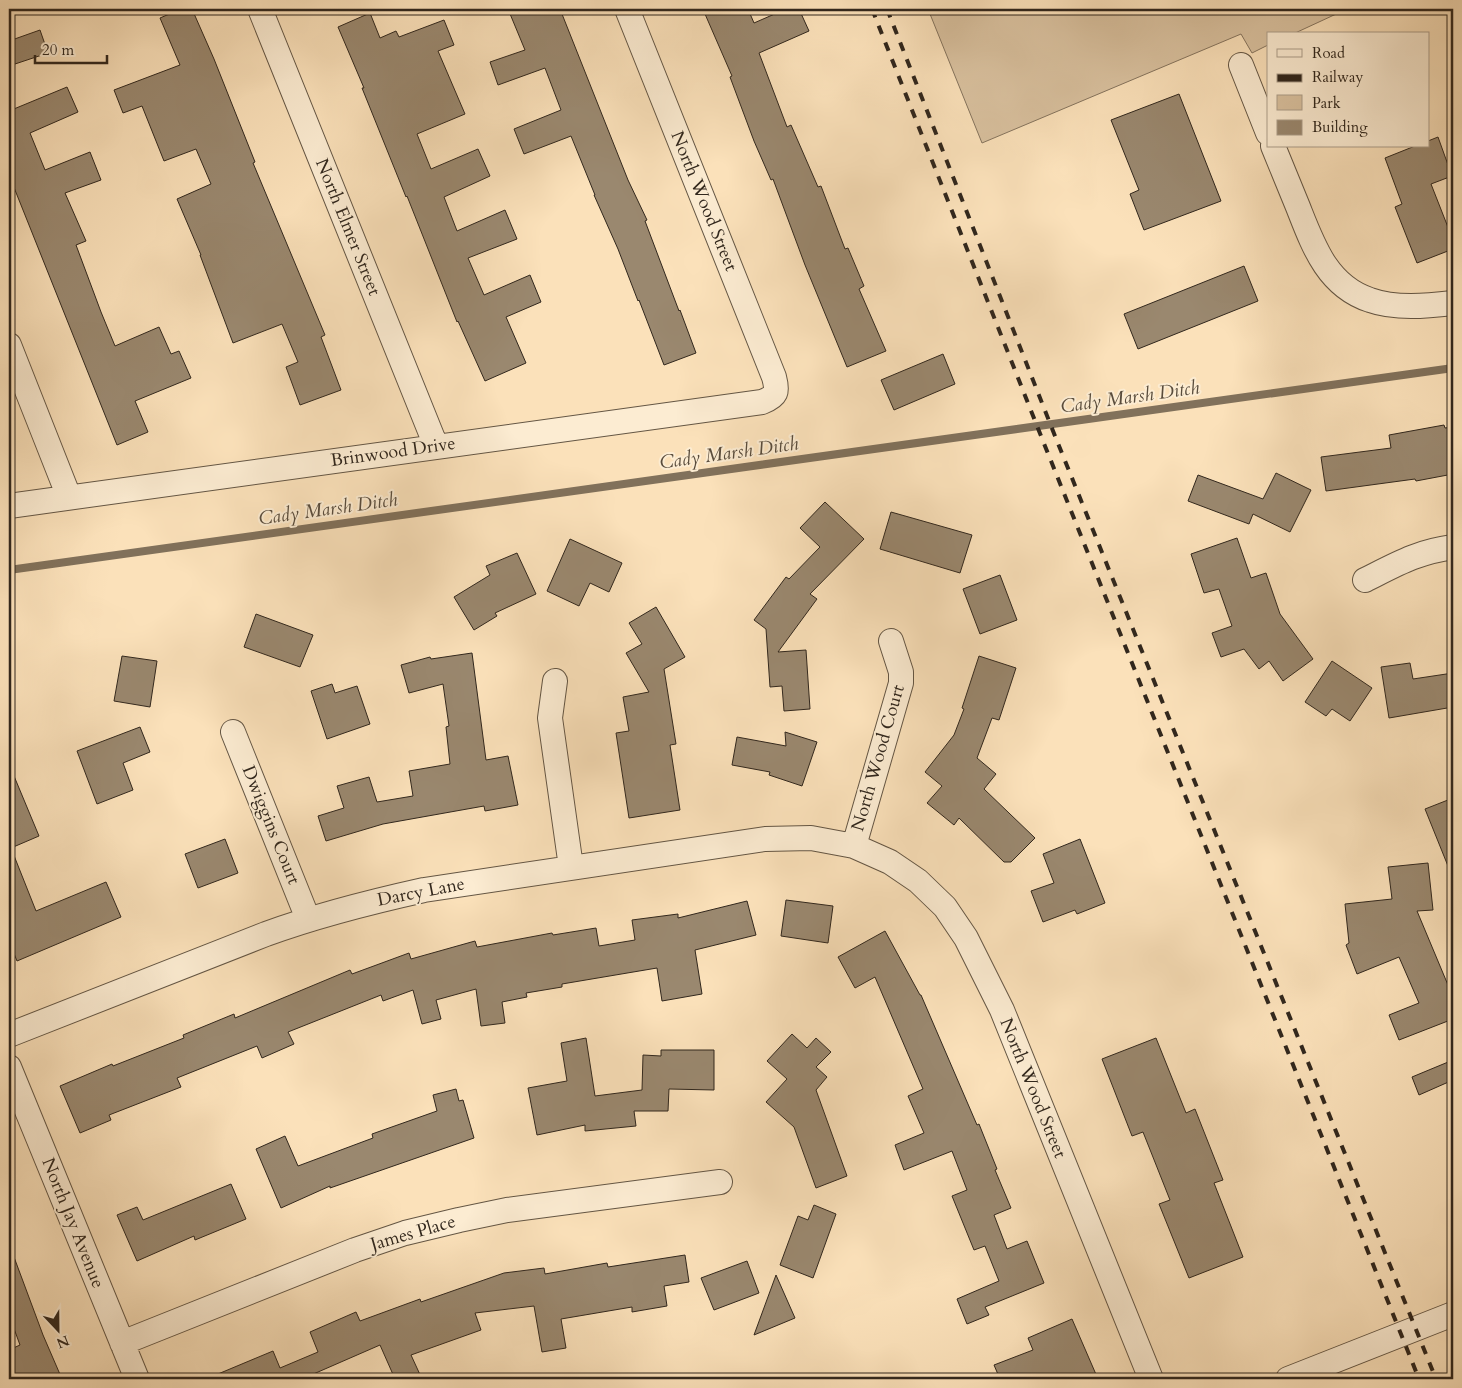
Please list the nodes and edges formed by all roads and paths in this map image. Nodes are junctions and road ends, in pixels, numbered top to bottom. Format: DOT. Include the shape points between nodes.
graph roads {
  1 [pos="260,9"];
  2 [pos="627,9"];
  3 [pos="1241,65"];
  4 [pos="1267,130"];
  5 [pos="1274,148"];
  6 [pos="1453,303"];
  7 [pos="9,345"];
  8 [pos="776,394"];
  9 [pos="436,446"];
  10 [pos="70,497"];
  11 [pos="9,506"];
  12 [pos="1453,547"];
  13 [pos="1365,580"];
  14 [pos="891,641"];
  15 [pos="555,681"];
  16 [pos="233,732"];
  17 [pos="854,846"];
  18 [pos="571,867"];
  19 [pos="308,919"];
  20 [pos="9,1036"];
  21 [pos="9,1067"];
  22 [pos="720,1182"];
  23 [pos="1453,1314"];
  24 [pos="122,1343"];
  25 [pos="137,1379"];
  26 [pos="1151,1379"];
  27 [pos="1288,1379"];
  1 -- 9 [label="street, North Elmer Street"];
  2 -- 8 [label="street, North Wood Street" via="774,376"];
  3 -- 4 [label="street"];
  5 -- 6 [label="street" via="1314,248 1339,282 1370,300 1391,305"];
  7 -- 10 [label="street"];
  8 -- 9 [label="street, Brinwood Drive" via="762,402"];
  9 -- 10 [label="street, Brinwood Drive"];
  10 -- 11 [label="street, Brinwood Drive"];
  12 -- 13 [label="street" via="1412,556"];
  14 -- 17 [label="street, North Wood Court" via="901,672 901,683"];
  15 -- 18 [label="street" via="550,718"];
  16 -- 19 [label="street, Dwiggins Court"];
  17 -- 18 [label="street, Darcy Lane" via="810,838 765,839"];
  17 -- 26 [label="street, North Wood Street" via="890,862 918,881 946,907 966,938 1002,1010"];
  18 -- 19 [label="street, Darcy Lane" via="424,890"];
  19 -- 20 [label="street, Darcy Lane"];
  21 -- 24 [label="street, North Jay Avenue"];
  22 -- 24 [label="street, James Place" via="506,1210 405,1233"];
  23 -- 27 [label="street"];
  24 -- 25 [label="street, North Jay Avenue"];
}
